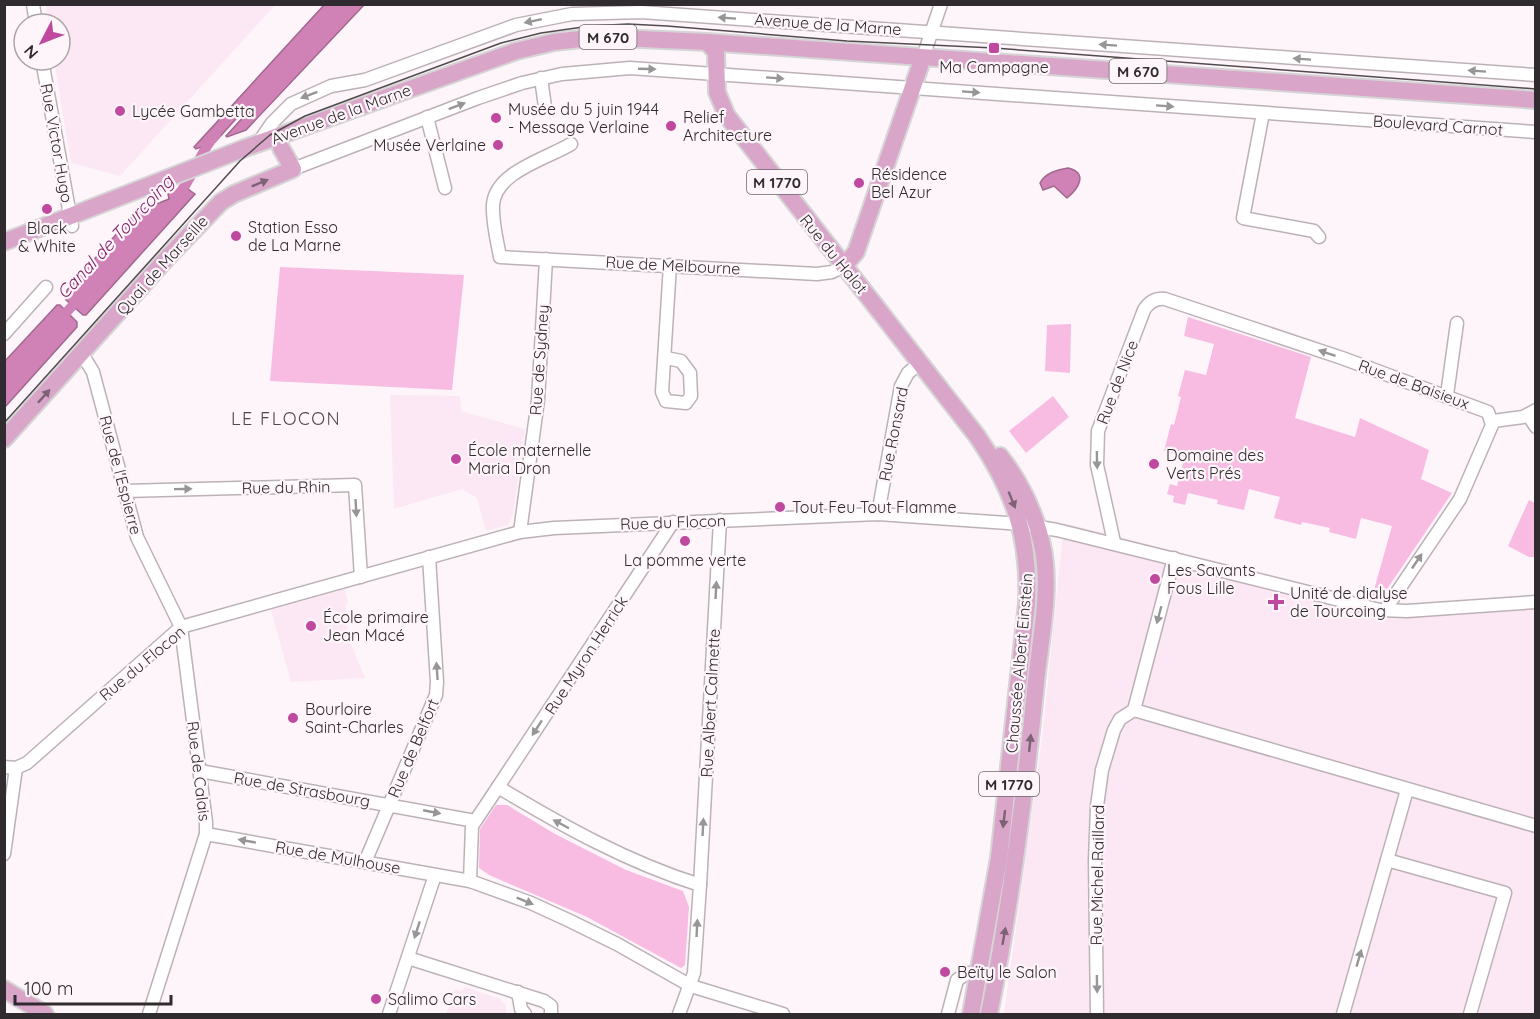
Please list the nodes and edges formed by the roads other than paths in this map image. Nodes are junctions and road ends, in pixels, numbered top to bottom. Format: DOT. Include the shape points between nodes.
graph roads {
  1 [pos="941,4"];
  2 [pos="640,8"];
  3 [pos="932,32"];
  4 [pos="711,47"];
  5 [pos="922,61"];
  6 [pos="44,72"];
  7 [pos="716,74"];
  8 [pos="1536,75"];
  9 [pos="541,78"];
  10 [pos="912,88"];
  11 [pos="1352,92"];
  12 [pos="1536,100"];
  13 [pos="545,107"];
  14 [pos="1536,110"];
  15 [pos="1263,113"];
  16 [pos="426,117"];
  17 [pos="276,118"];
  18 [pos="1341,118"];
  19 [pos="1536,132"];
  20 [pos="279,143"];
  21 [pos="572,144"];
  22 [pos="257,145"];
  23 [pos="293,169"];
  24 [pos="445,188"];
  25 [pos="228,197"];
  26 [pos="71,222"];
  27 [pos="1319,237"];
  28 [pos="4,242"];
  29 [pos="4,252"];
  30 [pos="546,259"];
  31 [pos="670,265"];
  32 [pos="844,266"];
  33 [pos="46,287"];
  34 [pos="1156,299"];
  35 [pos="1457,323"];
  36 [pos="4,334"];
  37 [pos="82,354"];
  38 [pos="666,358"];
  39 [pos="921,362"];
  40 [pos="1446,395"];
  41 [pos="1532,413"];
  42 [pos="1493,421"];
  43 [pos="1536,427"];
  44 [pos="4,439"];
  45 [pos="125,491"];
  46 [pos="878,514"];
  47 [pos="720,520"];
  48 [pos="673,522"];
  49 [pos="1029,525"];
  50 [pos="520,532"];
  51 [pos="1114,542"];
  52 [pos="429,557"];
  53 [pos="1174,558"];
  54 [pos="360,578"];
  55 [pos="1536,602"];
  56 [pos="1385,610"];
  57 [pos="181,627"];
  58 [pos="1134,710"];
  59 [pos="10,768"];
  60 [pos="200,771"];
  61 [pos="498,787"];
  62 [pos="1407,790"];
  63 [pos="390,804"];
  64 [pos="475,821"];
  65 [pos="1536,826"];
  66 [pos="206,834"];
  67 [pos="4,854"];
  68 [pos="1388,860"];
  69 [pos="365,862"];
  70 [pos="435,875"];
  71 [pos="471,881"];
  72 [pos="700,885"];
  73 [pos="408,958"];
  74 [pos="980,975"];
  75 [pos="691,986"];
  76 [pos="4,989"];
  77 [pos="518,992"];
  78 [pos="45,1014"];
  79 [pos="149,1014"];
  80 [pos="389,1014"];
  81 [pos="525,1014"];
  82 [pos="551,1014"];
  83 [pos="679,1014"];
  84 [pos="783,1014"];
  85 [pos="948,1014"];
  86 [pos="971,1014"];
  87 [pos="989,1014"];
  88 [pos="1097,1014"];
  89 [pos="1342,1014"];
  90 [pos="1470,1014"];
  1 -- 3 [label="street"];
  3 -- 2 [label="street, Avenue de la Marne, one-way"];
  2 -- 17 [label="street, Avenue de la Marne, one-way" via="572,14 508,27 365,80 335,85 300,98"];
  3 -- 5 [label="street"];
  8 -- 3 [label="street, Avenue de la Marne, one-way"];
  4 -- 5 [label="main road, Avenue de la Marne / M 670"];
  4 -- 7 [label="main road, Rue du Halot"];
  4 -- 20 [label="main road, Avenue de la Marne / M 670" via="612,46 551,52"];
  5 -- 10 [label="main road"];
  5 -- 11 [label="main road, Avenue de la Marne / M 670"];
  6 -- 26 [label="street, Rue Victor Hugo"];
  9 -- 7 [label="street, Avenue de la Marne, one-way" via="630,68"];
  7 -- 10 [label="street, Avenue de la Marne, one-way"];
  7 -- 32 [label="main road, Rue du Halot / M 1770" via="718,98 726,116"];
  9 -- 13 [label="street"];
  16 -- 9 [label="street, Avenue de la Marne, one-way"];
  10 -- 15 [label="street, Avenue de la Marne, one-way"];
  10 -- 32 [label="main road" via="856,252"];
  11 -- 12 [label="main road, Boulevard Carnot / M 670"];
  11 -- 14 [label="main road, Boulevard Carnot / M 670"];
  15 -- 18 [label="street, Avenue de la Marne"];
  15 -- 27 [label="street" via="1243,218 1314,231"];
  16 -- 23 [label="street, Avenue de la Marne"];
  16 -- 24 [label="street"];
  17 -- 20 [label="street" via="273,129"];
  17 -- 22 [label="street, Avenue de la Marne"];
  18 -- 19 [label="street, Boulevard Carnot"];
  20 -- 22 [label="main road, Avenue de la Marne / M 670"];
  20 -- 23 [label="main road, Avenue de la Marne"];
  20 -- 26 [label="main road, Avenue de la Marne / M 670"];
  21 -- 30 [label="street, Rue de Melbourne" via="515,172 500,185 493,199 500,257"];
  22 -- 26 [label="main road, Avenue de la Marne / M 670" via="185,171"];
  25 -- 23 [label="main road, Avenue de la Marne, one-way"];
  25 -- 37 [label="main road, Quai de Marseille" via="166,259"];
  26 -- 28 [label="main road, M 670"];
  26 -- 29 [label="main road, M 670"];
  30 -- 31 [label="street, Rue de Melbourne"];
  30 -- 50 [label="street, Rue de Sydney" via="538,405"];
  31 -- 32 [label="street, Rue de Melbourne" via="816,274"];
  31 -- 38 [label="street"];
  32 -- 39 [label="main road, Rue du Halot / M 1770"];
  33 -- 36 [label="street"];
  40 -- 34 [label="street, Rue de Baisieux, one-way" via="1332,354"];
  34 -- 51 [label="street, Rue de Nice, one-way" via="1144,310 1098,431 1097,465"];
  35 -- 40 [label="street"];
  44 -- 37 [label="main road, Quai de Marseille, one-way"];
  37 -- 45 [label="street, Rue de l'Espierre" via="93,372"];
  39 -- 46 [label="street, Rue Ronsard" via="900,386"];
  39 -- 49 [label="main road, Rue du Halot / M 1770" via="1014,474 1029,502"];
  40 -- 42 [label="street, Rue de Baisieux" via="1485,410"];
  41 -- 42 [label="street"];
  41 -- 43 [label="street"];
  56 -- 42 [label="street, one-way" via="1460,498"];
  45 -- 54 [label="street, Rue du Rhin, one-way" via="355,485"];
  45 -- 57 [label="street, Rue de l'Espierre" via="140,543"];
  46 -- 47 [label="street, Rue du Flocon"];
  46 -- 49 [label="street, Rue du Flocon"];
  47 -- 48 [label="street, Rue du Flocon"];
  72 -- 47 [label="street, Rue Albert Calmette, one-way"];
  48 -- 50 [label="street, Rue du Flocon"];
  48 -- 61 [label="street, Rue Myron Herrick, one-way"];
  49 -- 51 [label="street, Rue du Flocon"];
  49 -- 74 [label="main road, Chaussée Albert Einstein / M 1770, one-way" via="1027,603 1009,787"];
  87 -- 49 [label="main road, Chaussée Albert Einstein / M 1770, one-way" via="1019,835 1045,577 1044,555"];
  50 -- 52 [label="street, Rue du Flocon"];
  51 -- 53 [label="street, Rue du Flocon"];
  52 -- 54 [label="street, Rue du Flocon"];
  63 -- 52 [label="street, Rue de Belfort, one-way" via="437,688"];
  53 -- 56 [label="street, Rue du Flocon"];
  53 -- 58 [label="street, Rue Michel Raillard, one-way"];
  54 -- 57 [label="street, Rue du Flocon"];
  55 -- 56 [label="street, Rue du Flocon"];
  57 -- 59 [label="street, Rue du Flocon" via="27,763"];
  57 -- 60 [label="street, Rue de Calais"];
  58 -- 62 [label="street"];
  58 -- 88 [label="street, Rue Michel Raillard, one-way" via="1114,730 1097,806"];
  59 -- 67 [label="street"];
  60 -- 63 [label="street, Rue de Strasbourg"];
  60 -- 66 [label="street, Rue de Calais"];
  61 -- 64 [label="street, Rue Myron Herrick"];
  72 -- 61 [label="street, one-way" via="629,859"];
  62 -- 65 [label="street"];
  62 -- 68 [label="street"];
  63 -- 64 [label="street, Rue de Strasbourg, one-way"];
  63 -- 69 [label="street, Rue de Belfort"];
  64 -- 71 [label="street" via="471,830"];
  69 -- 66 [label="street, Rue de Mulhouse, one-way"];
  66 -- 79 [label="street, Rue de Calais"];
  89 -- 68 [label="street, one-way"];
  68 -- 90 [label="street" via="1505,893"];
  69 -- 70 [label="street, Rue de Mulhouse"];
  70 -- 71 [label="street, Rue de Mulhouse"];
  70 -- 73 [label="street, one-way"];
  71 -- 75 [label="street, Rue de Mulhouse, one-way" via="578,925"];
  75 -- 72 [label="street, Rue Albert Calmette, one-way"];
  73 -- 77 [label="street"];
  73 -- 80 [label="street"];
  74 -- 85 [label="street" via="967,973 957,980"];
  74 -- 86 [label="main road, Chaussée Albert Einstein / M 1770"];
  75 -- 83 [label="street, Rue Albert Calmette"];
  75 -- 84 [label="street, Rue de Mulhouse"];
  76 -- 78 [label="main road"];
  77 -- 81 [label="street" via="520,1009"];
  77 -- 82 [label="street" via="548,1003"];
}
